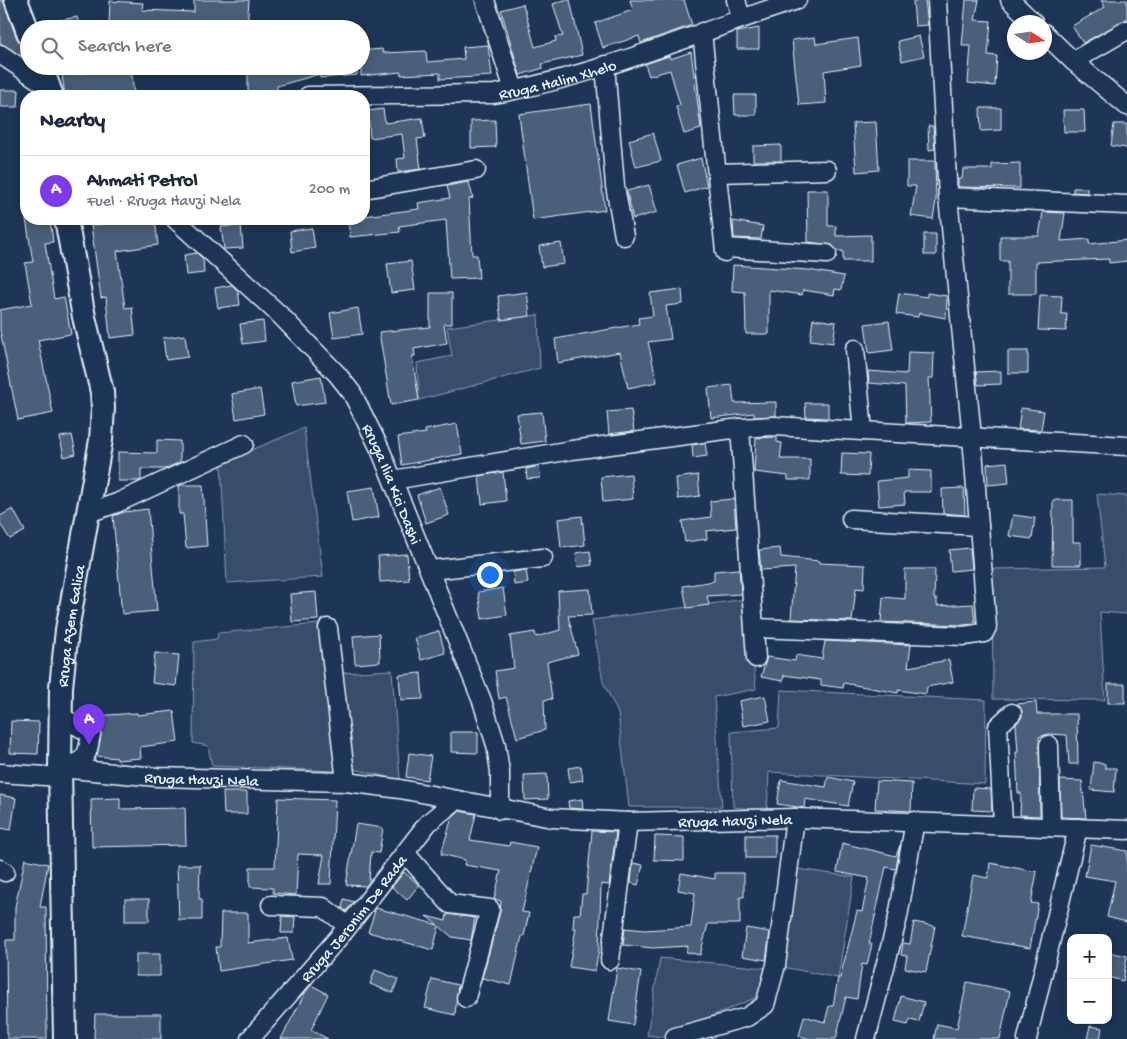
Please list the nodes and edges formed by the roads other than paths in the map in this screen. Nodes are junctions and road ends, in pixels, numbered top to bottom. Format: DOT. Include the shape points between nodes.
graph roads {
  1 [pos="16,0"];
  2 [pos="486,0"];
  3 [pos="736,0"];
  4 [pos="797,0"];
  5 [pos="937,0"];
  6 [pos="1010,0"];
  7 [pos="1026,15"];
  8 [pos="742,18"];
  9 [pos="24,20"];
  10 [pos="1127,30"];
  11 [pos="702,32"];
  12 [pos="1052,41"];
  13 [pos="0,54"];
  14 [pos="1073,61"];
  15 [pos="605,65"];
  16 [pos="20,69"];
  17 [pos="28,75"];
  18 [pos="44,75"];
  19 [pos="47,90"];
  20 [pos="49,90"];
  21 [pos="514,90"];
  22 [pos="370,95"];
  23 [pos="1127,106"];
  24 [pos="476,170"];
  25 [pos="827,170"];
  26 [pos="717,173"];
  27 [pos="370,188"];
  28 [pos="948,198"];
  29 [pos="1127,205"];
  30 [pos="67,225"];
  31 [pos="182,225"];
  32 [pos="624,236"];
  33 [pos="827,254"];
  34 [pos="855,349"];
  35 [pos="740,428"];
  36 [pos="863,431"];
  37 [pos="972,437"];
  38 [pos="244,444"];
  39 [pos="1127,446"];
  40 [pos="392,480"];
  41 [pos="88,513"];
  42 [pos="850,519"];
  43 [pos="979,526"];
  44 [pos="543,558"];
  45 [pos="430,570"];
  46 [pos="328,628"];
  47 [pos="755,628"];
  48 [pos="756,658"];
  49 [pos="1012,712"];
  50 [pos="60,716"];
  51 [pos="1049,745"];
  52 [pos="0,772"];
  53 [pos="60,772"];
  54 [pos="346,782"];
  55 [pos="456,800"];
  56 [pos="500,810"];
  57 [pos="795,818"];
  58 [pos="628,822"];
  59 [pos="915,822"];
  60 [pos="1003,825"];
  61 [pos="1051,827"];
  62 [pos="1078,828"];
  63 [pos="1127,830"];
  64 [pos="406,854"];
  65 [pos="271,905"];
  66 [pos="348,926"];
  67 [pos="610,960"];
  68 [pos="466,998"];
  69 [pos="675,1037"];
  70 [pos="65,1039"];
  71 [pos="250,1039"];
  72 [pos="866,1039"];
  73 [pos="1027,1039"];
  1 -- 9 [label="main road"];
  2 -- 21 [label="street"];
  3 -- 8 [label="street"];
  4 -- 8 [label="street, Rruga Halim Xhelo"];
  5 -- 28 [label="street"];
  6 -- 7 [label="street"];
  8 -- 11 [label="street, Rruga Halim Xhelo"];
  10 -- 14 [label="street"];
  11 -- 15 [label="street, Rruga Halim Xhelo"];
  11 -- 26 [label="street"];
  12 -- 14 [label="street"];
  13 -- 16 [label="street"];
  14 -- 23 [label="street"];
  15 -- 21 [label="street, Rruga Halim Xhelo"];
  15 -- 32 [label="street" via="615,186"];
  17 -- 19 [label="street"];
  18 -- 20 [label="main road"];
  21 -- 22 [label="street, Rruga Halim Xhelo" via="494,94"];
  24 -- 27 [label="street"];
  25 -- 26 [label="street"];
  26 -- 33 [label="street" via="725,250"];
  28 -- 29 [label="street"];
  28 -- 37 [label="street"];
  30 -- 41 [label="main road, Rruga Azem Galica" via="102,392 101,440"];
  31 -- 40 [label="street, Rruga Ilia Kici Dashi" via="281,316 337,374 352,393"];
  34 -- 36 [label="street"];
  35 -- 36 [label="street" via="774,426"];
  35 -- 40 [label="street" via="572,450"];
  35 -- 47 [label="street"];
  36 -- 37 [label="street"];
  37 -- 39 [label="street"];
  37 -- 43 [label="street"];
  38 -- 41 [label="street" via="117,503"];
  40 -- 45 [label="street, Rruga Ilia Kici Dashi"];
  41 -- 50 [label="main road, Rruga Azem Galica" via="67,630"];
  42 -- 43 [label="street"];
  43 -- 47 [label="street" via="987,627 984,633"];
  44 -- 45 [label="street"];
  45 -- 56 [label="street, Rruga Ilia Kici Dashi" via="496,745"];
  46 -- 54 [label="street"];
  47 -- 48 [label="street"];
  49 -- 60 [label="street" via="998,726"];
  50 -- 53 [label="main road, Rruga Azem Galica"];
  50 -- 53 [label="street" via="90,734 87,755 80,763"];
  51 -- 61 [label="street"];
  52 -- 53 [label="street, Rruga Havzi Nela"];
  53 -- 54 [label="street, Rruga Havzi Nela"];
  53 -- 70 [label="main road, Rruga Azem Galica"];
  54 -- 55 [label="street, Rruga Havzi Nela"];
  55 -- 56 [label="street, Rruga Havzi Nela"];
  55 -- 64 [label="street, Rruga Jeronim De Rada" via="428,823"];
  56 -- 58 [label="street, Rruga Havzi Nela" via="552,818"];
  57 -- 58 [label="street, Rruga Havzi Nela"];
  57 -- 59 [label="street, Rruga Havzi Nela"];
  57 -- 69 [label="street" via="776,965 765,1005 748,1017"];
  58 -- 67 [label="street"];
  59 -- 60 [label="street, Rruga Havzi Nela"];
  59 -- 72 [label="street" via="898,917"];
  60 -- 61 [label="street, Rruga Havzi Nela"];
  61 -- 62 [label="street, Rruga Havzi Nela"];
  62 -- 63 [label="street, Rruga Havzi Nela"];
  62 -- 73 [label="street"];
  64 -- 66 [label="street, Rruga Jeronim De Rada"];
  64 -- 68 [label="street" via="450,904 490,910"];
  65 -- 66 [label="street" via="323,907"];
  66 -- 71 [label="street, Rruga Jeronim De Rada"];
}
